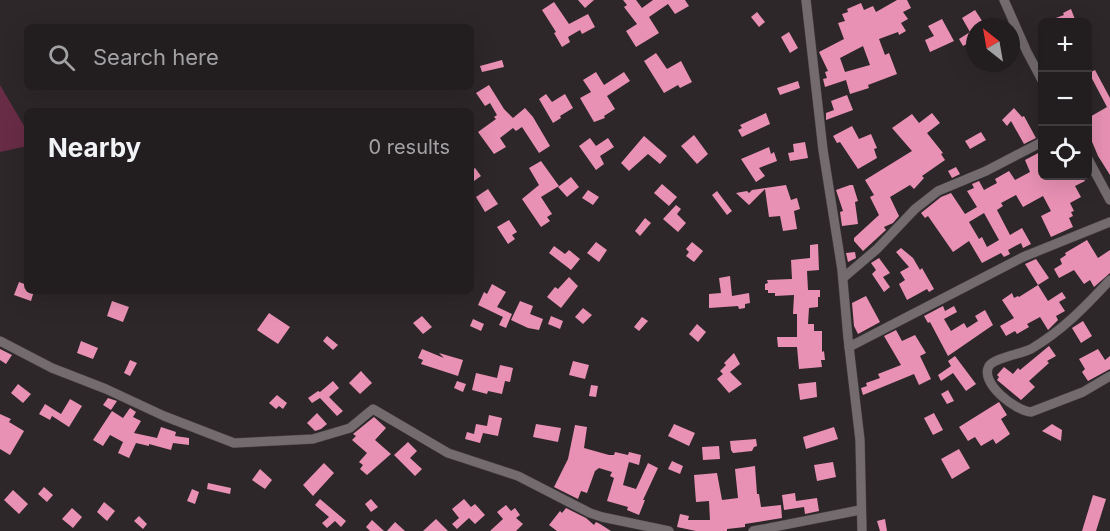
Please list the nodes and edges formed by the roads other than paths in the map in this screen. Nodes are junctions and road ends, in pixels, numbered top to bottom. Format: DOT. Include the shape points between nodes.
graph roads {
  1 [pos="806,0"];
  2 [pos="1004,0"];
  3 [pos="1038,73"];
  4 [pos="1038,144"];
  5 [pos="1092,166"];
  6 [pos="1110,200"];
  7 [pos="1110,222"];
  8 [pos="843,278"];
  9 [pos="1110,280"];
  10 [pos="0,340"];
  11 [pos="849,347"];
  12 [pos="1110,376"];
  13 [pos="860,510"];
  14 [pos="669,531"];
  15 [pos="753,531"];
  16 [pos="862,531"];
  1 -- 8 [label="street"];
  2 -- 3 [label="street"];
  4 -- 8 [label="street" via="938,191"];
  5 -- 6 [label="street"];
  7 -- 11 [label="street" via="1023,257"];
  8 -- 11 [label="street"];
  9 -- 12 [label="street" via="1058,332 1024,352 989,365 987,372 991,384 1023,412 1083,392"];
  10 -- 14 [label="street" via="52,368 234,443 313,439 350,428 373,409 448,453 518,476 590,513"];
  11 -- 13 [label="street" via="860,440"];
  13 -- 15 [label="street"];
  13 -- 16 [label="street"];
}
